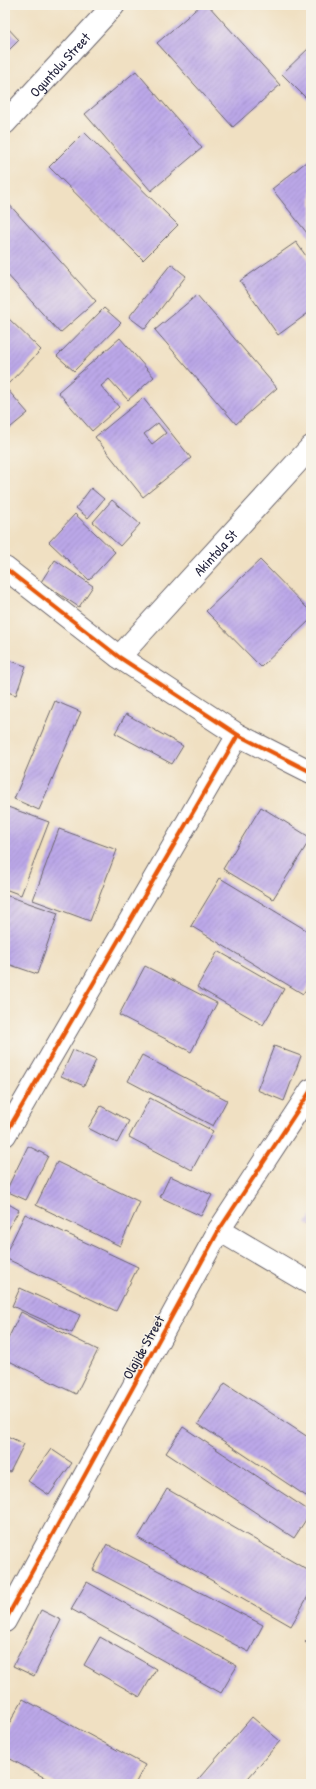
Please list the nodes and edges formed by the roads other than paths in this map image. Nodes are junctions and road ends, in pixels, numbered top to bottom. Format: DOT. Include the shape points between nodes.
graph roads {
  1 [pos="114,5"];
  2 [pos="5,123"];
  3 [pos="311,446"];
  4 [pos="5,568"];
  5 [pos="119,657"];
  6 [pos="238,734"];
  7 [pos="311,772"];
  8 [pos="311,1090"];
  9 [pos="5,1135"];
  10 [pos="219,1230"];
  11 [pos="311,1284"];
  12 [pos="5,1621"];
  1 -- 2 [label="street, Oguntolu Street"];
  3 -- 5 [label="street, Akintola St"];
  4 -- 5 [label="street"];
  5 -- 6 [label="street"];
  6 -- 7 [label="street"];
  6 -- 9 [label="street"];
  8 -- 10 [label="street, Olajide Street"];
  10 -- 11 [label="street"];
  10 -- 12 [label="street, Olajide Street"];
}
